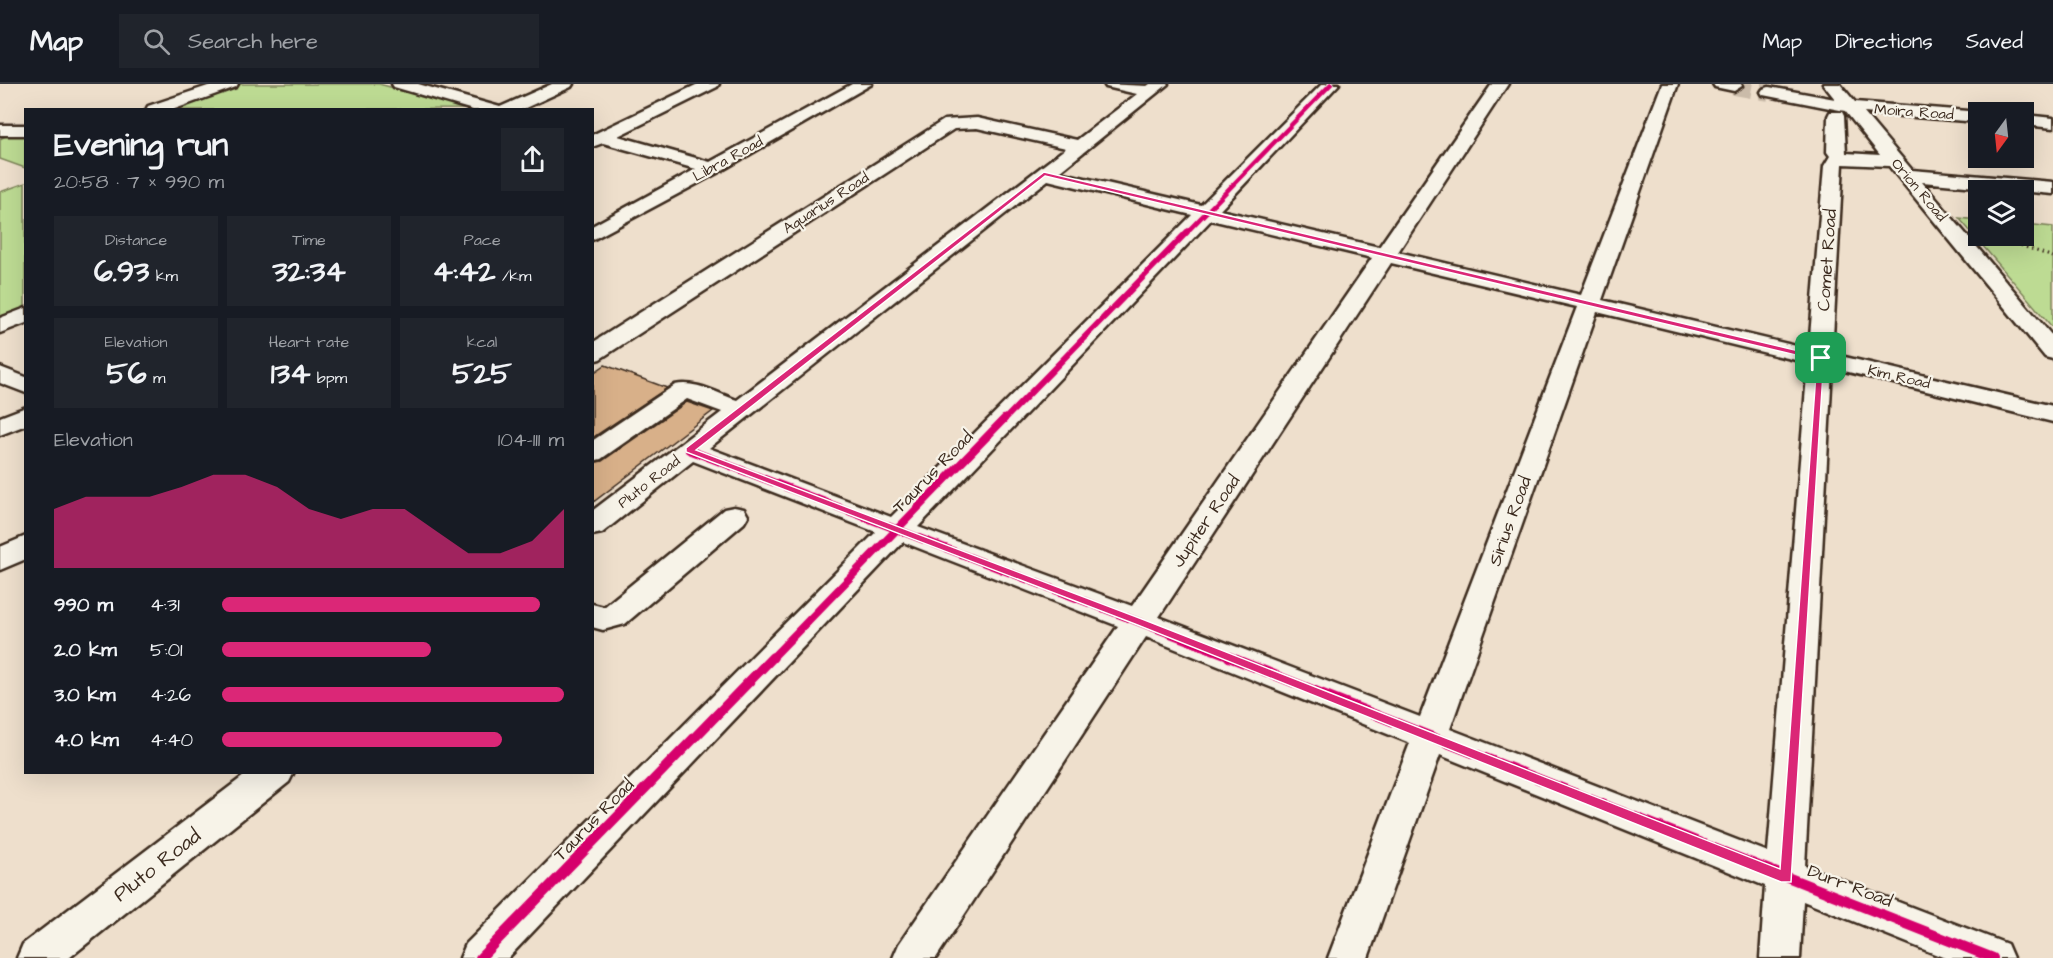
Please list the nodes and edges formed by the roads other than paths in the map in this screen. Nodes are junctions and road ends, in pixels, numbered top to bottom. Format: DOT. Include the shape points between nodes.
graph roads {
  1 [pos="230,84"];
  2 [pos="400,84"];
  3 [pos="565,84"];
  4 [pos="678,84"];
  5 [pos="864,84"];
  6 [pos="1112,84"];
  7 [pos="1331,84"];
  8 [pos="1500,84"];
  9 [pos="1670,84"];
  10 [pos="1807,84"];
  11 [pos="1832,86"];
  12 [pos="706,87"];
  13 [pos="1155,88"];
  14 [pos="1787,90"];
  15 [pos="1768,92"];
  16 [pos="160,108"];
  17 [pos="486,108"];
  18 [pos="511,108"];
  19 [pos="1843,111"];
  20 [pos="1968,117"];
  21 [pos="2034,121"];
  22 [pos="2053,123"];
  23 [pos="0,130"];
  24 [pos="24,130"];
  25 [pos="597,140"];
  26 [pos="1079,146"];
  27 [pos="1841,158"];
  28 [pos="712,168"];
  29 [pos="1901,168"];
  30 [pos="1044,174"];
  31 [pos="2053,188"];
  32 [pos="1206,212"];
  33 [pos="594,233"];
  34 [pos="1386,255"];
  35 [pos="1590,303"];
  36 [pos="24,316"];
  37 [pos="0,326"];
  38 [pos="2053,352"];
  39 [pos="594,353"];
  40 [pos="1821,358"];
  41 [pos="0,374"];
  42 [pos="24,385"];
  43 [pos="741,410"];
  44 [pos="2053,414"];
  45 [pos="24,416"];
  46 [pos="0,427"];
  47 [pos="689,450"];
  48 [pos="594,452"];
  49 [pos="734,516"];
  50 [pos="594,524"];
  51 [pos="897,531"];
  52 [pos="24,547"];
  53 [pos="0,560"];
  54 [pos="594,616"];
  55 [pos="1138,621"];
  56 [pos="1429,737"];
  57 [pos="273,774"];
  58 [pos="1786,878"];
  59 [pos="37,958"];
  60 [pos="480,958"];
  61 [pos="913,958"];
  62 [pos="1348,958"];
  63 [pos="1780,958"];
  64 [pos="1993,958"];
  1 -- 16 [label="street"];
  2 -- 17 [label="street"];
  3 -- 18 [label="street"];
  4 -- 12 [label="street"];
  5 -- 28 [label="street, Libra Road"];
  6 -- 13 [label="street"];
  7 -- 32 [label="street, Taurus Road"];
  8 -- 34 [label="street, Jupiter Road"];
  9 -- 35 [label="street, Sirius Road"];
  10 -- 11 [label="street"];
  11 -- 19 [label="street, Orion Road"];
  12 -- 25 [label="street"];
  13 -- 26 [label="street, Pluto Road"];
  14 -- 15 [label="street, Moira Road"];
  14 -- 19 [label="street, Moira Road"];
  19 -- 20 [label="street, Moira Road"];
  19 -- 27 [label="street" via="1836,152"];
  19 -- 29 [label="street, Orion Road"];
  21 -- 22 [label="street"];
  23 -- 24 [label="street"];
  25 -- 28 [label="street"];
  26 -- 30 [label="street, Pluto Road"];
  26 -- 39 [label="street, Aquarius Road" via="977,123 950,124"];
  27 -- 29 [label="street"];
  27 -- 40 [label="street, Comet Road" via="1833,166"];
  28 -- 33 [label="street, Libra Road"];
  29 -- 31 [label="street"];
  29 -- 38 [label="street, Orion Road"];
  30 -- 32 [label="street, Kim Road"];
  30 -- 43 [label="street, Pluto Road"];
  32 -- 34 [label="street, Kim Road"];
  32 -- 51 [label="street, Taurus Road"];
  34 -- 35 [label="street, Kim Road"];
  34 -- 55 [label="street, Jupiter Road"];
  35 -- 40 [label="street, Kim Road"];
  35 -- 56 [label="street, Sirius Road"];
  36 -- 37 [label="street"];
  40 -- 44 [label="street, Kim Road"];
  40 -- 58 [label="street, Comet Road"];
  41 -- 42 [label="street"];
  43 -- 47 [label="street, Pluto Road"];
  43 -- 48 [label="street" via="684,390"];
  45 -- 46 [label="street"];
  47 -- 50 [label="street, Pluto Road"];
  47 -- 51 [label="street, Durr Road"];
  49 -- 54 [label="street" via="614,616 603,619"];
  51 -- 55 [label="street, Durr Road"];
  51 -- 60 [label="street, Taurus Road"];
  52 -- 53 [label="street"];
  55 -- 56 [label="street, Durr Road"];
  55 -- 61 [label="street, Jupiter Road"];
  56 -- 58 [label="street, Durr Road"];
  56 -- 62 [label="street, Sirius Road"];
  57 -- 59 [label="street, Pluto Road"];
  58 -- 63 [label="street, Comet Road"];
  58 -- 64 [label="street, Durr Road"];
}
